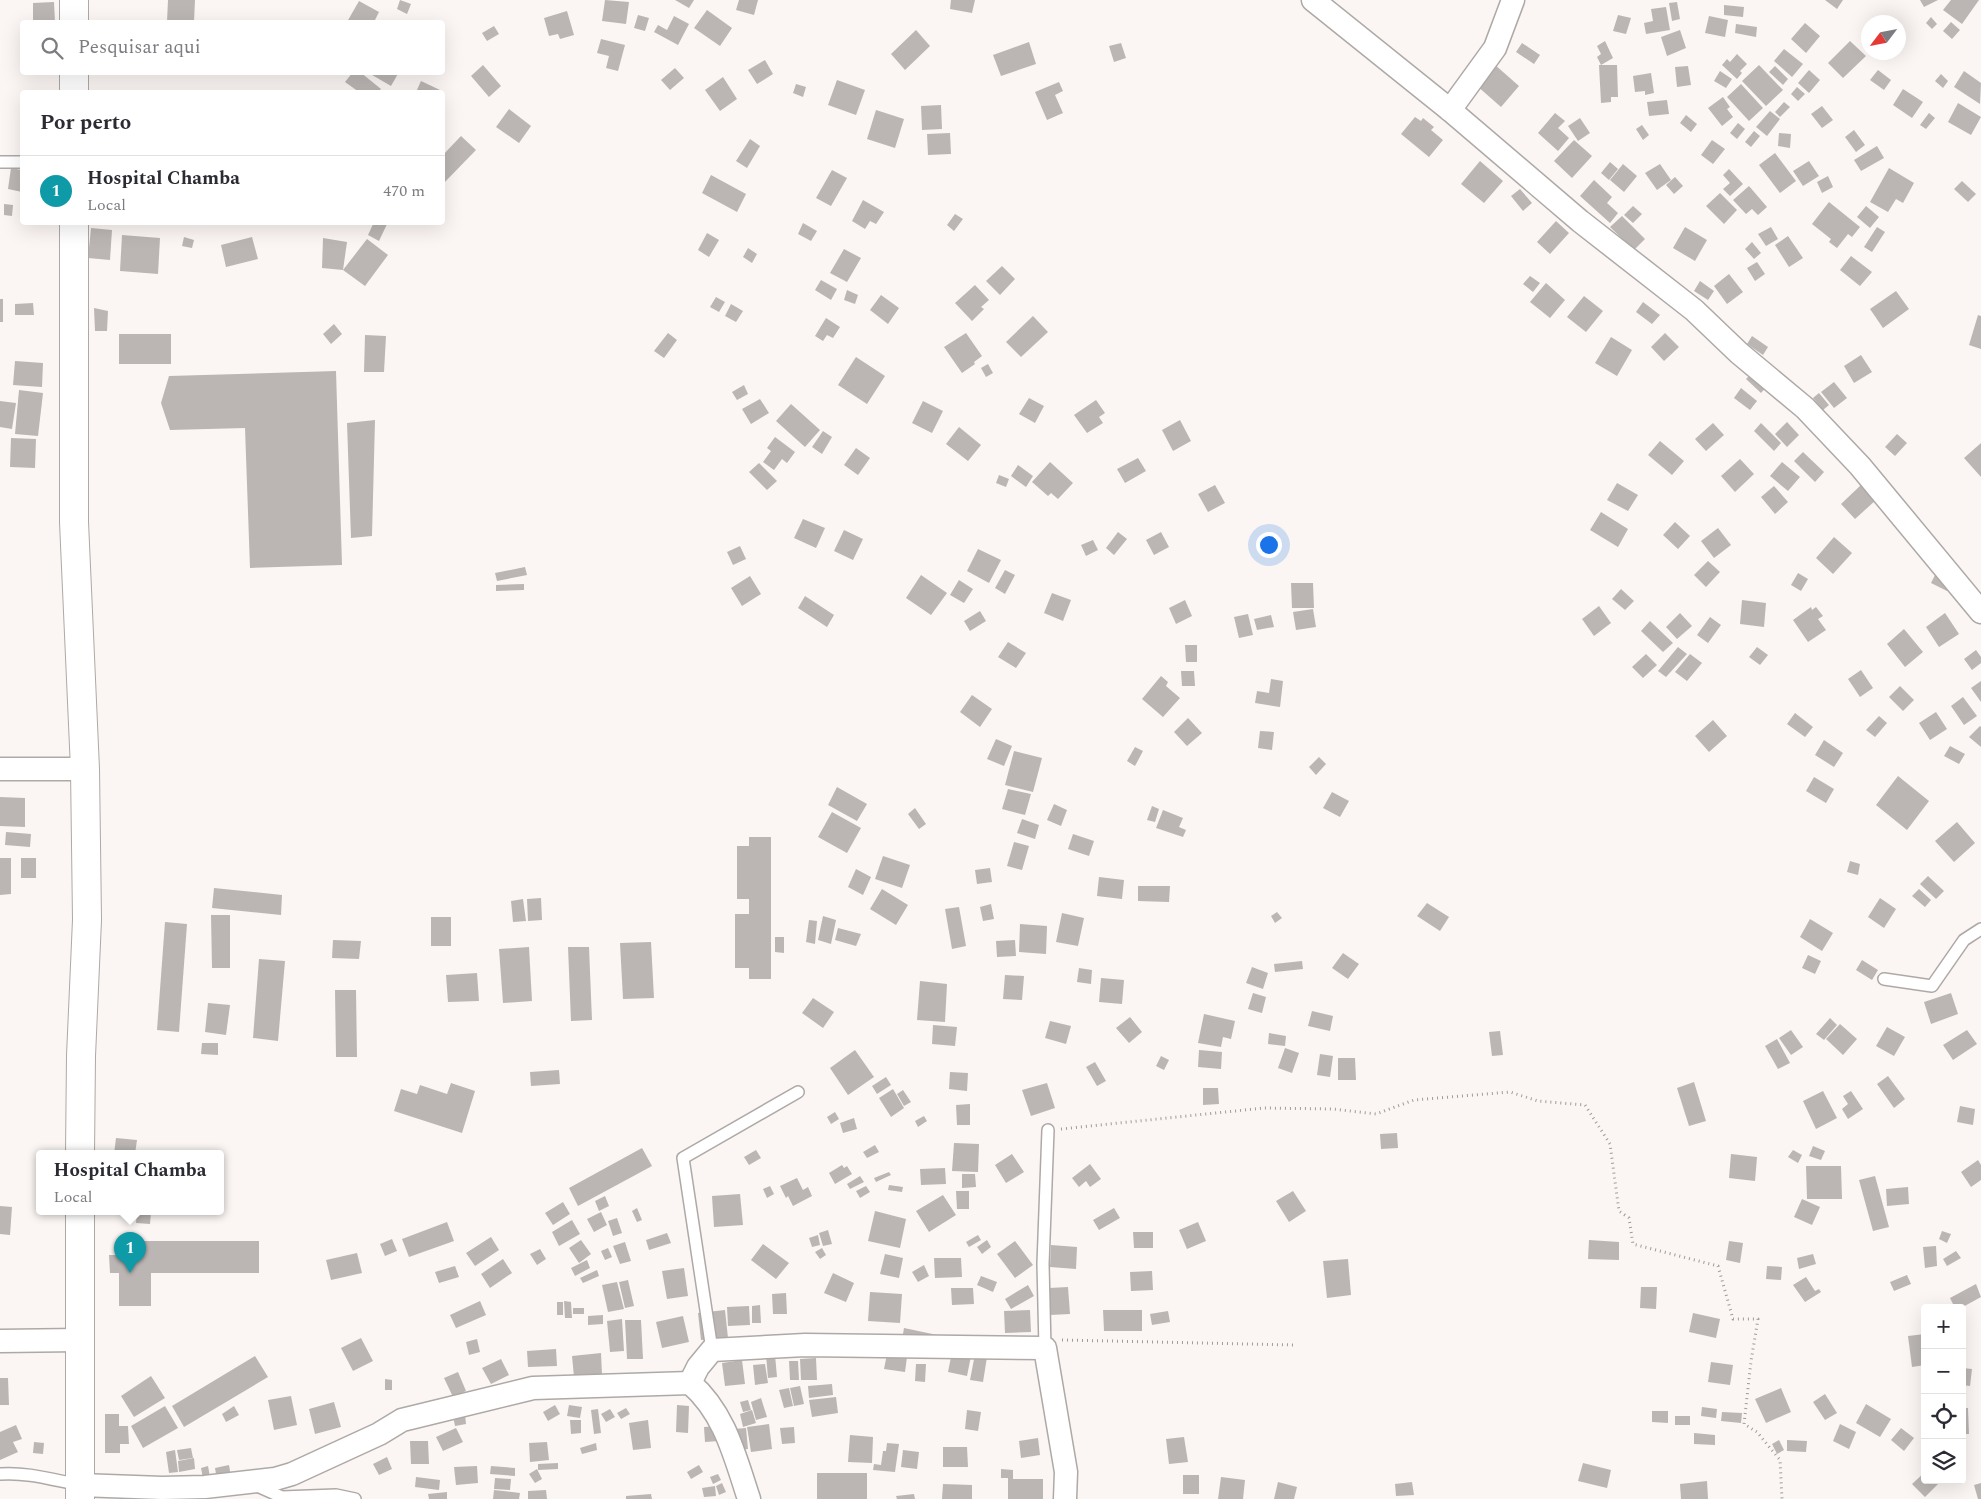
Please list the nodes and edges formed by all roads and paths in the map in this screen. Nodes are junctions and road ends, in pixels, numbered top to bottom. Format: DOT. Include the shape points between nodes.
graph roads {
  1 [pos="74,0"];
  2 [pos="1313,0"];
  3 [pos="1512,0"];
  4 [pos="74,20"];
  5 [pos="74,75"];
  6 [pos="74,90"];
  7 [pos="1450,110"];
  8 [pos="0,162"];
  9 [pos="20,162"];
  10 [pos="74,225"];
  11 [pos="1981,612"];
  12 [pos="0,769"];
  13 [pos="85,769"];
  14 [pos="1981,928"];
  15 [pos="1884,980"];
  16 [pos="798,1092"];
  17 [pos="1048,1130"];
  18 [pos="80,1150"];
  19 [pos="80,1215"];
  20 [pos="79,1340"];
  21 [pos="0,1341"];
  22 [pos="1294,1345"];
  23 [pos="1045,1348"];
  24 [pos="712,1350"];
  25 [pos="690,1383"];
  26 [pos="0,1474"];
  27 [pos="248,1482"];
  28 [pos="80,1492"];
  29 [pos="354,1499"];
  30 [pos="749,1499"];
  31 [pos="1065,1499"];
  32 [pos="1782,1499"];
  1 -- 4 [label="main road"];
  2 -- 7 [label="street"];
  3 -- 7 [label="street" via="1495,48"];
  5 -- 6 [label="main road"];
  7 -- 11 [label="street" via="1580,221 1694,310 1805,408 1860,466"];
  8 -- 9 [label="lane"];
  10 -- 13 [label="main road" via="74,522"];
  12 -- 13 [label="street"];
  13 -- 18 [label="main road" via="87,920"];
  14 -- 15 [label="lane" via="1964,940 1932,986"];
  16 -- 24 [label="lane" via="684,1158"];
  17 -- 23 [label="lane" via="1042,1264"];
  17 -- 32 [label="path" via="1264,1108 1333,1109 1376,1114 1414,1100 1510,1092 1538,1100 1585,1105 1610,1144 1619,1211 1629,1218 1633,1244 1718,1266 1733,1319 1758,1319 1744,1424 1757,1432 1780,1460"];
  19 -- 20 [label="main road"];
  20 -- 21 [label="street"];
  20 -- 28 [label="main road"];
  22 -- 23 [label="path" via="1065,1339"];
  23 -- 24 [label="street" via="804,1345"];
  23 -- 31 [label="street" via="1066,1472"];
  24 -- 25 [label="street"];
  25 -- 27 [label="street" via="533,1388 402,1420 292,1474"];
  25 -- 30 [label="street" via="707,1400 725,1428"];
  26 -- 28 [label="lane" via="31,1474"];
  27 -- 28 [label="street"];
  27 -- 29 [label="lane" via="282,1497 336,1495"];
}
